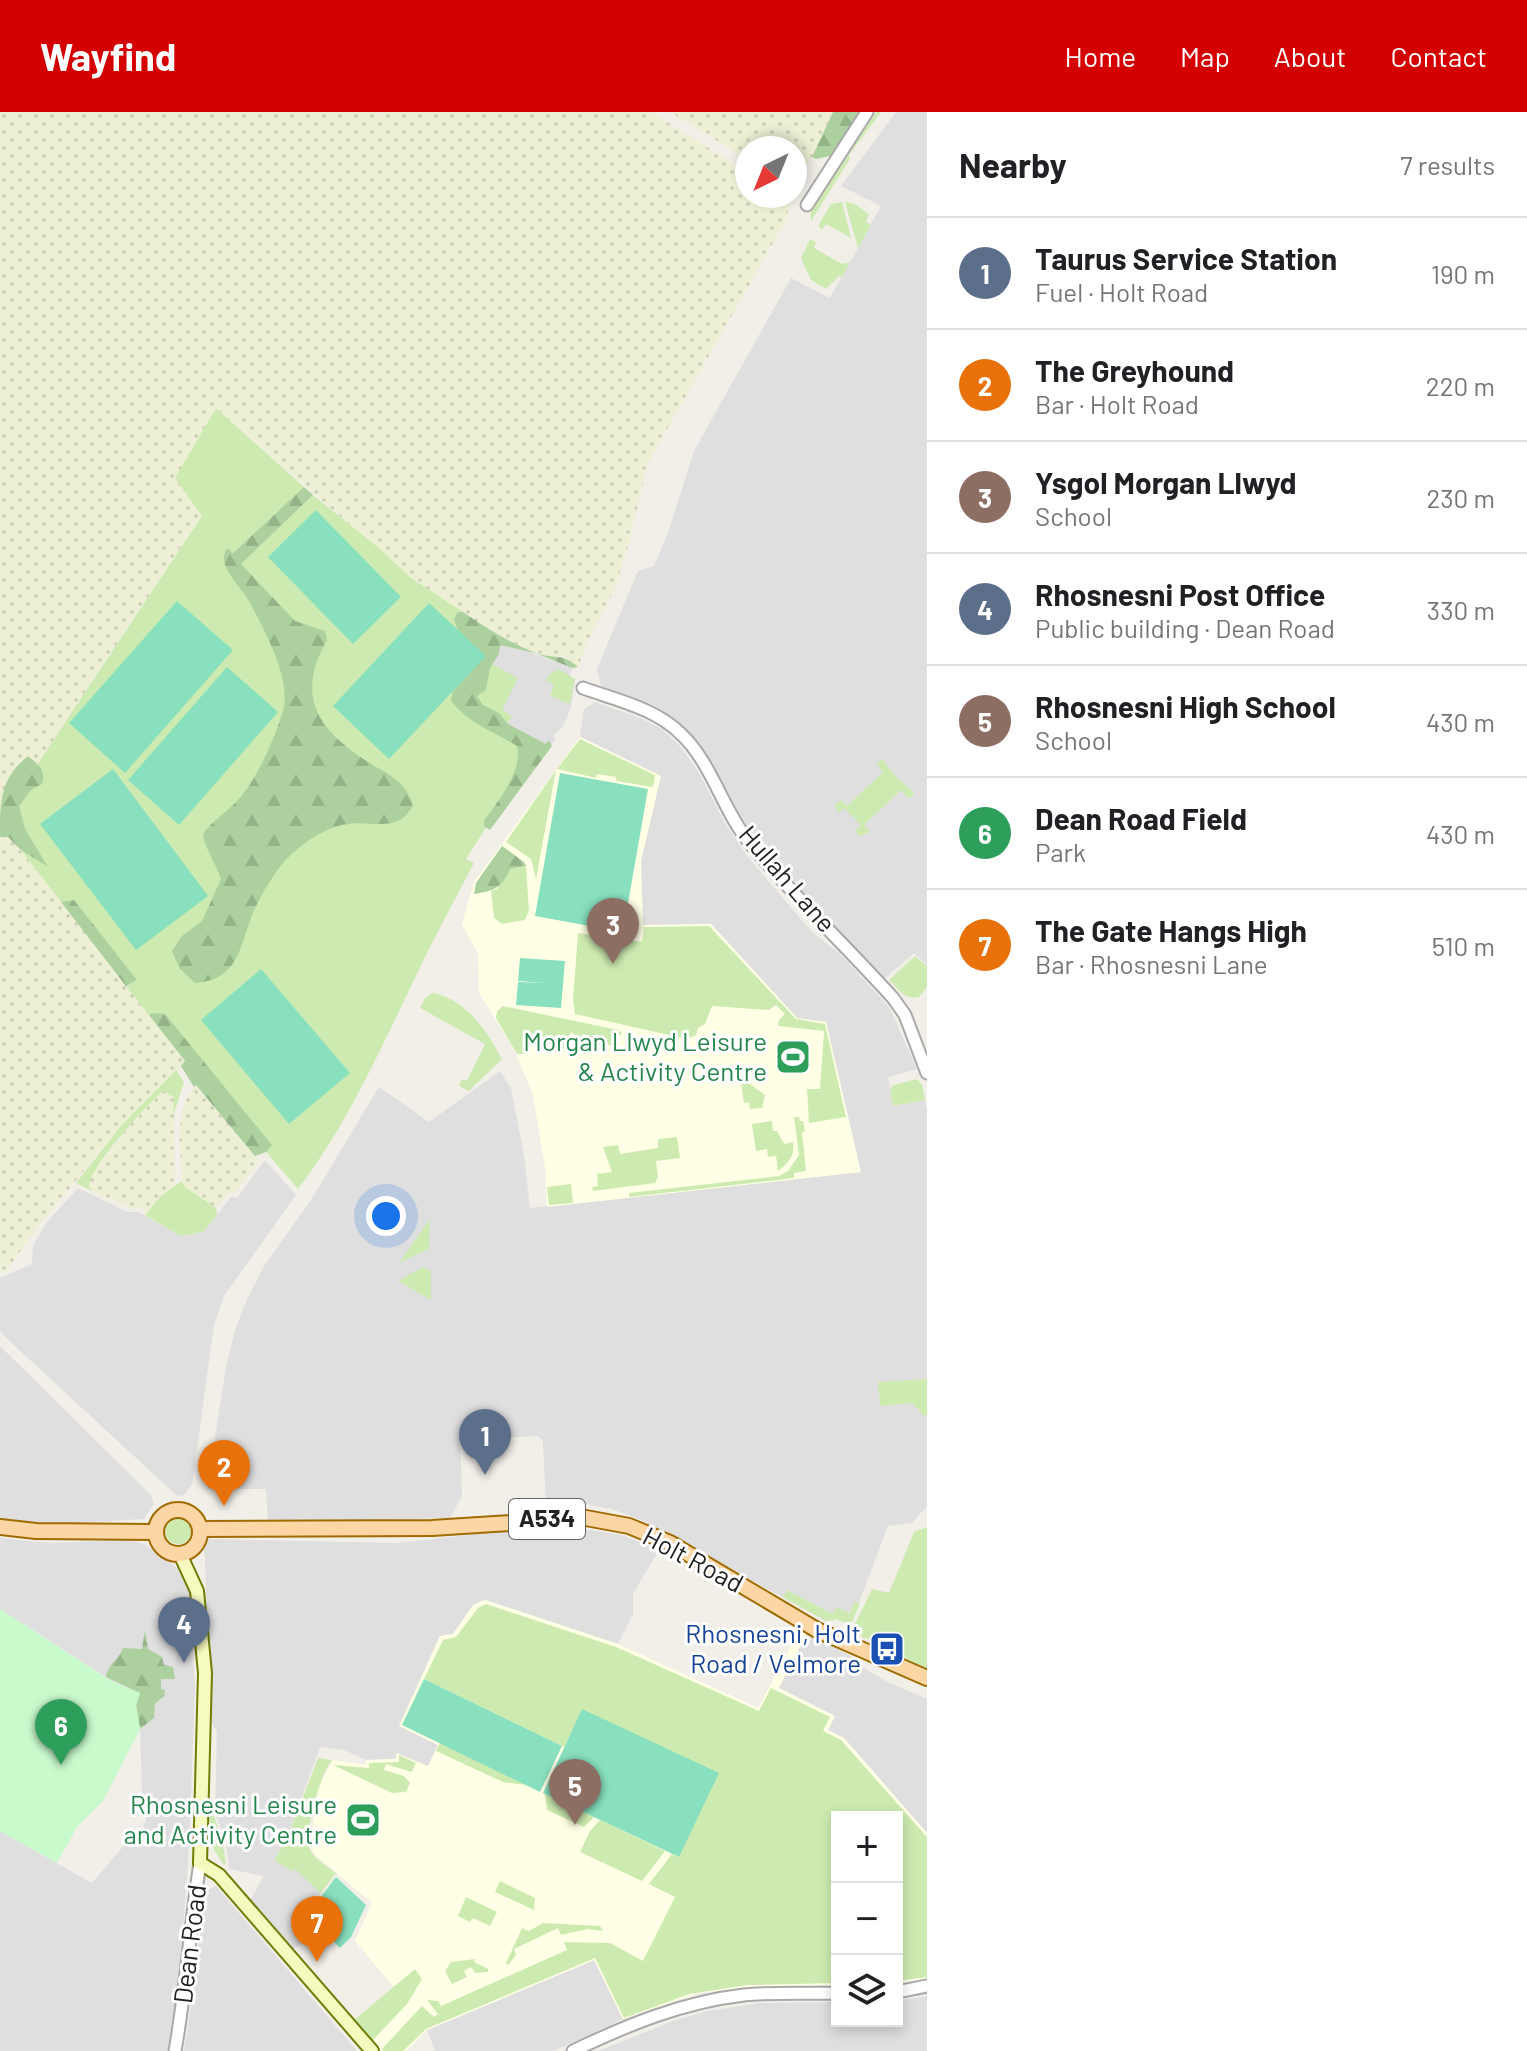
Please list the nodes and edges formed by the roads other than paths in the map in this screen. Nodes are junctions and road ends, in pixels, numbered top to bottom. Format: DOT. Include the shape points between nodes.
graph roads {
  1 [pos="867,112"];
  2 [pos="807,205"];
  3 [pos="583,688"];
  4 [pos="927,1073"];
  5 [pos="0,1527"];
  6 [pos="200,1529"];
  7 [pos="156,1532"];
  8 [pos="180,1554"];
  9 [pos="927,1678"];
  10 [pos="200,1863"];
  11 [pos="927,1986"];
  12 [pos="903,1991"];
  13 [pos="831,1993"];
  14 [pos="175,2051"];
  15 [pos="372,2051"];
  16 [pos="573,2051"];
  1 -- 2 [label="street"];
  3 -- 4 [label="street, Hullah Lane" via="636,706 681,733 747,839 893,998"];
  5 -- 7 [label="main road"];
  6 -- 7 [label="main road" via="192,1515 179,1510 166,1513"];
  6 -- 8 [label="main road" via="193,1548"];
  6 -- 9 [label="main road, Holt Road / A534" via="432,1528 586,1518 629,1526 670,1543 817,1630"];
  7 -- 8 [label="main road" via="166,1550"];
  8 -- 10 [label="main road, Dean Road" via="197,1591 203,1642"];
  10 -- 14 [label="street, Dean Road"];
  10 -- 15 [label="main road" via="219,1875"];
  11 -- 12 [label="street"];
  13 -- 16 [label="street" via="745,1995 692,2004"];
}
